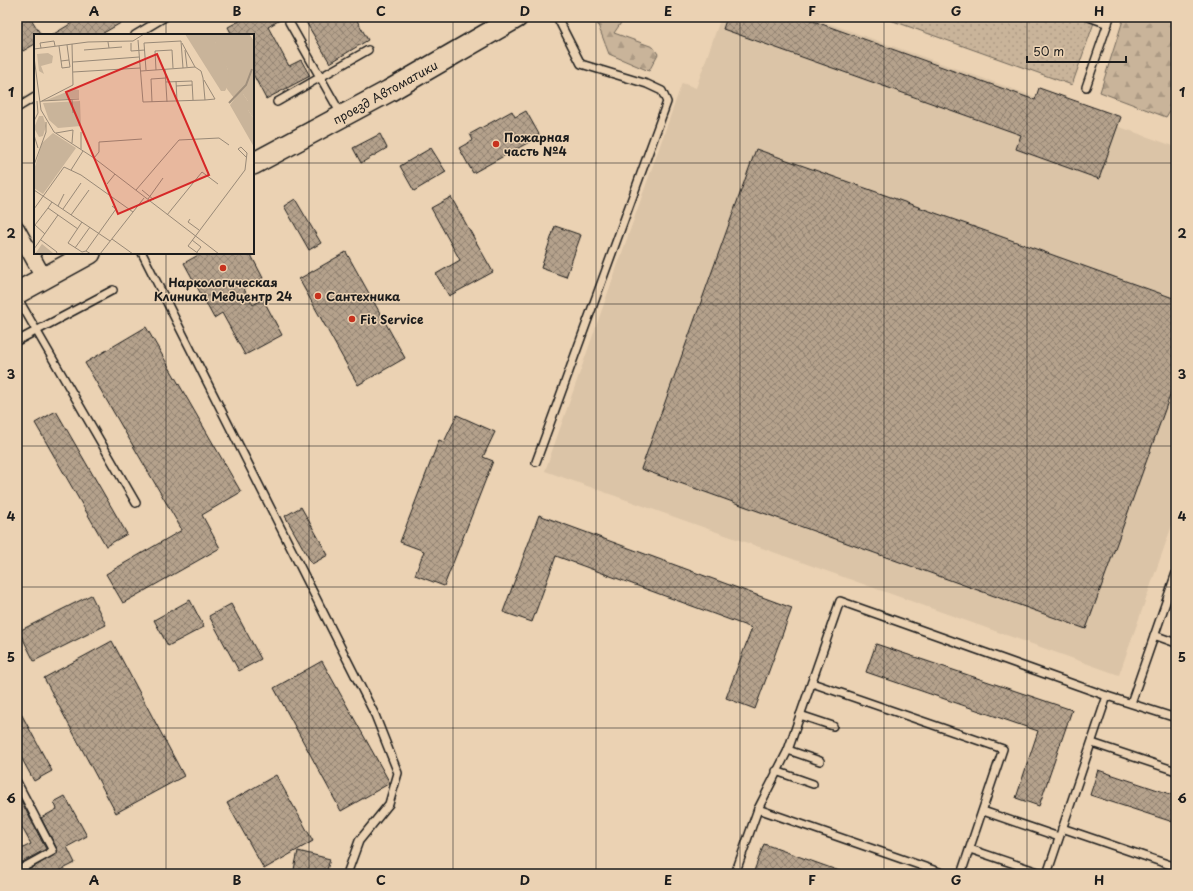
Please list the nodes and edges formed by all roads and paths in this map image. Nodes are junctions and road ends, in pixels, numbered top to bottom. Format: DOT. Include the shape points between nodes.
graph roads {
  1 [pos="165,17"];
  2 [pos="517,17"];
  3 [pos="557,17"];
  4 [pos="1089,17"];
  5 [pos="1109,20"];
  6 [pos="289,22"];
  7 [pos="137,34"];
  8 [pos="368,50"];
  9 [pos="321,78"];
  10 [pos="1086,87"];
  11 [pos="34,98"];
  12 [pos="277,102"];
  13 [pos="17,108"];
  14 [pos="342,116"];
  15 [pos="254,163"];
  16 [pos="17,229"];
  17 [pos="88,254"];
  18 [pos="143,254"];
  19 [pos="44,278"];
  20 [pos="113,290"];
  21 [pos="17,293"];
  22 [pos="17,297"];
  23 [pos="36,330"];
  24 [pos="17,341"];
  25 [pos="536,462"];
  26 [pos="136,503"];
  27 [pos="1176,573"];
  28 [pos="1154,635"];
  29 [pos="1176,643"];
  30 [pos="812,683"];
  31 [pos="1107,696"];
  32 [pos="1131,703"];
  33 [pos="800,715"];
  34 [pos="1176,718"];
  35 [pos="833,726"];
  36 [pos="1092,743"];
  37 [pos="788,750"];
  38 [pos="820,761"];
  39 [pos="776,771"];
  40 [pos="1176,771"];
  41 [pos="17,782"];
  42 [pos="813,784"];
  43 [pos="758,809"];
  44 [pos="983,811"];
  45 [pos="1062,828"];
  46 [pos="1059,837"];
  47 [pos="970,849"];
  48 [pos="1176,867"];
  49 [pos="923,870"];
  50 [pos="17,871"];
  51 [pos="347,874"];
  52 [pos="734,874"];
  53 [pos="945,874"];
  54 [pos="961,874"];
  55 [pos="1045,874"];
  1 -- 7 [label="lane"];
  2 -- 14 [label="main road, проезд Автоматики"];
  3 -- 25 [label="lane" via="581,64 652,86 662,91 667,102"];
  4 -- 5 [label="lane"];
  5 -- 10 [label="lane"];
  6 -- 9 [label="lane"];
  8 -- 9 [label="lane"];
  9 -- 12 [label="lane"];
  9 -- 14 [label="lane"];
  11 -- 13 [label="lane"];
  14 -- 15 [label="main road, проезд Автоматики"];
  16 -- 19 [label="street"];
  17 -- 19 [label="main road"];
  18 -- 51 [label="lane" via="375,715 398,773 389,804 359,841"];
  19 -- 21 [label="main road"];
  20 -- 23 [label="lane"];
  22 -- 23 [label="lane"];
  23 -- 24 [label="lane"];
  23 -- 26 [label="lane"];
  27 -- 28 [label="lane"];
  28 -- 29 [label="lane"];
  28 -- 32 [label="lane"];
  30 -- 31 [label="lane" via="840,601"];
  30 -- 33 [label="lane"];
  30 -- 44 [label="lane" via="1003,749"];
  31 -- 32 [label="lane"];
  31 -- 36 [label="lane"];
  32 -- 34 [label="lane"];
  33 -- 35 [label="lane"];
  33 -- 37 [label="lane"];
  36 -- 40 [label="lane"];
  36 -- 45 [label="lane"];
  37 -- 38 [label="lane"];
  37 -- 39 [label="lane"];
  39 -- 42 [label="lane"];
  39 -- 43 [label="lane"];
  41 -- 50 [label="lane" via="54,851"];
  43 -- 49 [label="lane"];
  43 -- 52 [label="lane"];
  44 -- 46 [label="lane"];
  44 -- 47 [label="lane"];
  45 -- 46 [label="lane"];
  45 -- 48 [label="lane"];
  46 -- 55 [label="lane"];
  47 -- 54 [label="lane"];
  47 -- 55 [label="lane"];
  49 -- 53 [label="lane"];
}
